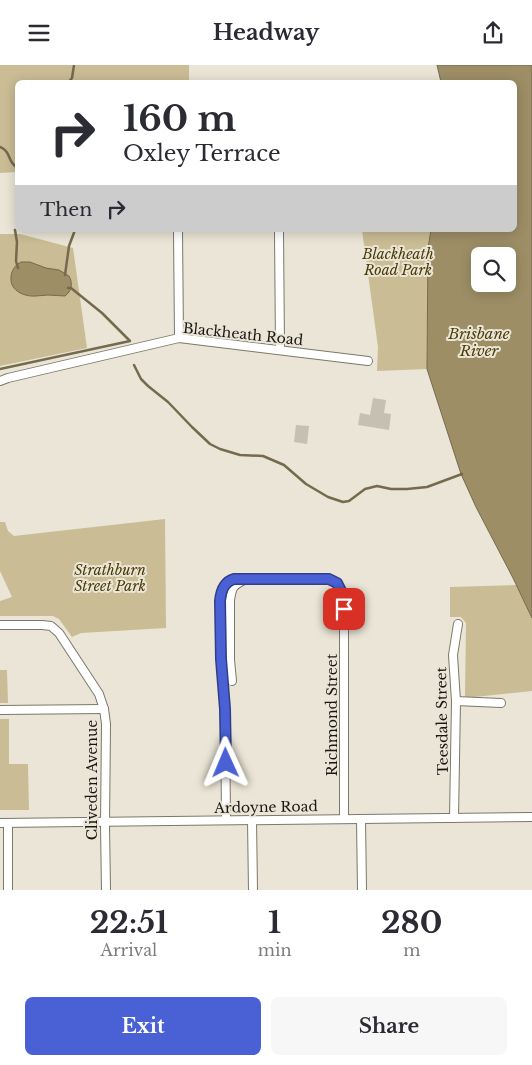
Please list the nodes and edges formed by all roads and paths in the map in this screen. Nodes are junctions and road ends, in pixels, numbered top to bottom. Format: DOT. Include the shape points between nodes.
graph roads {
  1 [pos="178,232"];
  2 [pos="279,232"];
  3 [pos="179,338"];
  4 [pos="280,350"];
  5 [pos="368,361"];
  6 [pos="0,381"];
  7 [pos="246,580"];
  8 [pos="0,625"];
  9 [pos="458,625"];
  10 [pos="221,659"];
  11 [pos="230,660"];
  12 [pos="232,681"];
  13 [pos="456,701"];
  14 [pos="501,703"];
  15 [pos="104,709"];
  16 [pos="0,710"];
  17 [pos="532,817"];
  18 [pos="454,818"];
  19 [pos="344,819"];
  20 [pos="361,819"];
  21 [pos="226,820"];
  22 [pos="252,820"];
  23 [pos="105,822"];
  24 [pos="4,823"];
  25 [pos="8,890"];
  26 [pos="106,890"];
  27 [pos="253,890"];
  28 [pos="362,890"];
  1 -- 3 [label="street"];
  2 -- 4 [label="street"];
  3 -- 4 [label="street, Blackheath Road"];
  3 -- 6 [label="street, Blackheath Road"];
  4 -- 5 [label="street, Blackheath Road"];
  7 -- 10 [label="street" via="234,579 224,585 221,595"];
  7 -- 11 [label="street" via="232,590"];
  7 -- 19 [label="street, Richmond Street" via="329,579 337,583 344,597"];
  8 -- 15 [label="street, Cliveden Avenue" via="51,625 99,694"];
  9 -- 13 [label="street, Teesdale Street" via="453,655"];
  10 -- 11 [label="street"];
  10 -- 21 [label="street"];
  11 -- 12 [label="street"];
  13 -- 14 [label="street"];
  13 -- 18 [label="street, Teesdale Street"];
  15 -- 16 [label="street"];
  15 -- 23 [label="street, Cliveden Avenue"];
  17 -- 18 [label="street, Ardoyne Road"];
  18 -- 20 [label="street, Ardoyne Road"];
  19 -- 20 [label="street, Ardoyne Road"];
  19 -- 22 [label="street, Ardoyne Road"];
  20 -- 28 [label="street"];
  21 -- 22 [label="street, Ardoyne Road"];
  21 -- 23 [label="street, Ardoyne Road"];
  22 -- 27 [label="street"];
  23 -- 24 [label="street, Ardoyne Road"];
  23 -- 26 [label="street, Cliveden Avenue"];
  24 -- 25 [label="street"];
}
